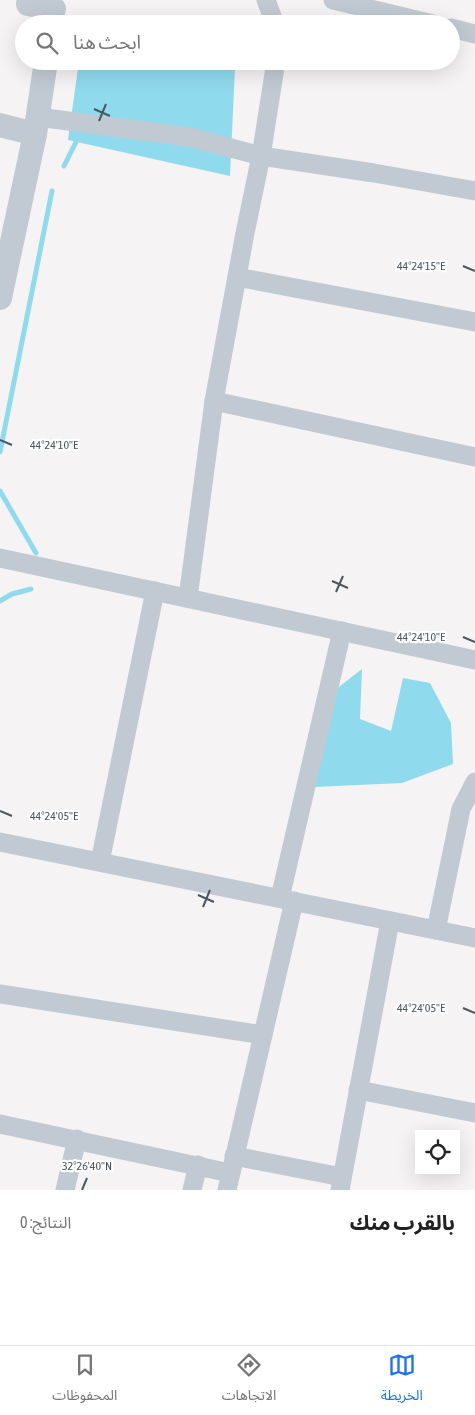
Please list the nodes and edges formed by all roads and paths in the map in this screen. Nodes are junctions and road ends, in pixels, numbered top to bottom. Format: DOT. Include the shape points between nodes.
graph roads {
  1 [pos="28,0"];
  2 [pos="266,0"];
  3 [pos="333,0"];
  4 [pos="54,11"];
  5 [pos="272,15"];
  6 [pos="396,15"];
  7 [pos="460,30"];
  8 [pos="475,34"];
  9 [pos="45,70"];
  10 [pos="275,70"];
  11 [pos="0,125"];
  12 [pos="36,125"];
  13 [pos="261,156"];
  14 [pos="475,191"];
  15 [pos="237,277"];
  16 [pos="0,298"];
  17 [pos="475,322"];
  18 [pos="214,402"];
  19 [pos="475,457"];
  20 [pos="0,558"];
  21 [pos="155,591"];
  22 [pos="188,598"];
  23 [pos="342,632"];
  24 [pos="475,660"];
  25 [pos="475,782"];
  26 [pos="0,842"];
  27 [pos="100,862"];
  28 [pos="287,900"];
  29 [pos="390,921"];
  30 [pos="436,930"];
  31 [pos="475,938"];
  32 [pos="0,994"];
  33 [pos="262,1036"];
  34 [pos="358,1090"];
  35 [pos="475,1113"];
  36 [pos="0,1124"];
  37 [pos="77,1139"];
  38 [pos="198,1166"];
  39 [pos="231,1173"];
  40 [pos="341,1184"];
  41 [pos="65,1190"];
  42 [pos="192,1190"];
  1 -- 4 [label="street" via="28,4"];
  2 -- 5 [label="street"];
  3 -- 6 [label="street"];
  7 -- 8 [label="street"];
  9 -- 12 [label="street"];
  10 -- 13 [label="street"];
  11 -- 12 [label="street"];
  12 -- 13 [label="street" via="190,137"];
  12 -- 16 [label="street"];
  13 -- 14 [label="street"];
  13 -- 15 [label="street"];
  15 -- 17 [label="street"];
  15 -- 18 [label="street"];
  18 -- 19 [label="street"];
  18 -- 22 [label="street"];
  20 -- 21 [label="street"];
  21 -- 22 [label="street"];
  21 -- 27 [label="street"];
  22 -- 23 [label="street"];
  23 -- 24 [label="street"];
  23 -- 28 [label="street"];
  25 -- 30 [label="street" via="460,809"];
  26 -- 27 [label="street"];
  27 -- 28 [label="street"];
  28 -- 29 [label="street"];
  28 -- 33 [label="street"];
  29 -- 30 [label="street"];
  29 -- 34 [label="street"];
  30 -- 31 [label="street"];
  32 -- 33 [label="street"];
  33 -- 39 [label="street"];
  34 -- 35 [label="street"];
  34 -- 40 [label="street"];
  36 -- 37 [label="street"];
  37 -- 38 [label="street"];
  37 -- 41 [label="street"];
  38 -- 39 [label="street"];
  38 -- 42 [label="street"];
  39 -- 40 [label="street"];
}
